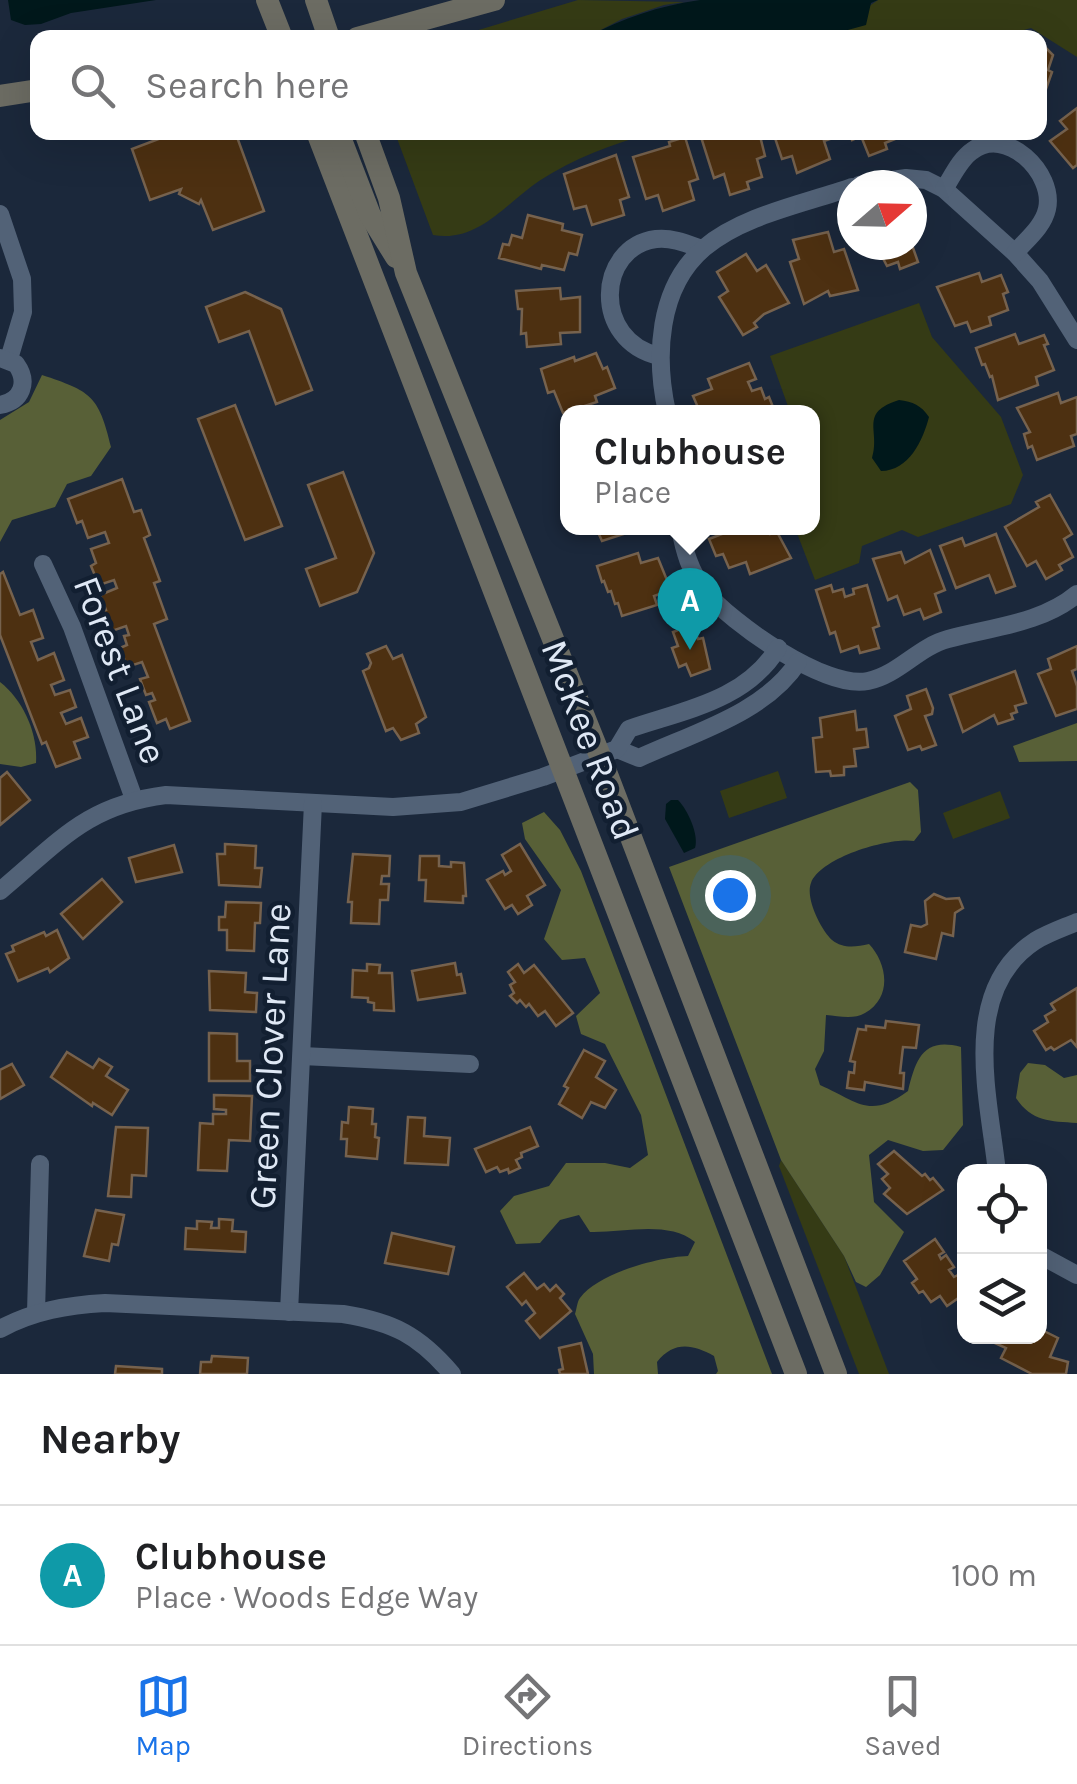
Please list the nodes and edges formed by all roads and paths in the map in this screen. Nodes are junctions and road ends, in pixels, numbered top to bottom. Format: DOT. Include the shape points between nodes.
graph roads {
  1 [pos="268,0"];
  2 [pos="316,0"];
  3 [pos="494,0"];
  4 [pos="279,30"];
  5 [pos="327,30"];
  6 [pos="386,30"];
  7 [pos="30,91"];
  8 [pos="0,96"];
  9 [pos="320,140"];
  10 [pos="341,140"];
  11 [pos="368,140"];
  12 [pos="927,180"];
  13 [pos="944,189"];
  14 [pos="837,192"];
  15 [pos="0,214"];
  16 [pos="702,250"];
  17 [pos="1015,253"];
  18 [pos="406,273"];
  19 [pos="1077,340"];
  20 [pos="659,356"];
  21 [pos="4,359"];
  22 [pos="0,405"];
  23 [pos="666,405"];
  24 [pos="682,535"];
  25 [pos="43,564"];
  26 [pos="1075,599"];
  27 [pos="778,648"];
  28 [pos="798,662"];
  29 [pos="591,760"];
  30 [pos="134,799"];
  31 [pos="313,803"];
  32 [pos="0,891"];
  33 [pos="1077,922"];
  34 [pos="302,1056"];
  35 [pos="470,1064"];
  36 [pos="40,1164"];
  37 [pos="996,1164"];
  38 [pos="1047,1259"];
  39 [pos="1077,1275"];
  40 [pos="289,1312"];
  41 [pos="36,1313"];
  42 [pos="0,1329"];
  43 [pos="452,1374"];
  44 [pos="796,1374"];
  45 [pos="836,1374"];
  1 -- 4 [label="main road"];
  2 -- 5 [label="main road"];
  3 -- 6 [label="main road"];
  7 -- 8 [label="main road"];
  9 -- 29 [label="main road, McKee Road"];
  10 -- 18 [label="main road" via="370,216"];
  11 -- 18 [label="main road, McKee Road"];
  12 -- 13 [label="street"];
  13 -- 17 [label="street"];
  13 -- 17 [label="street" via="980,146 1006,146 1030,160 1047,189 1048,206"];
  14 -- 16 [label="street" via="750,222"];
  15 -- 21 [label="street" via="22,280 24,312"];
  16 -- 20 [label="street" via="675,290"];
  16 -- 20 [label="street" via="656,239 637,246 612,277 614,322 629,344"];
  17 -- 19 [label="street"];
  18 -- 29 [label="main road, McKee Road"];
  20 -- 23 [label="street"];
  21 -- 22 [label="street" via="20,370 22,386 14,400"];
  24 -- 27 [label="street" via="705,591"];
  25 -- 30 [label="street, Forest Lane"];
  26 -- 28 [label="street" via="1018,622 941,640 869,681 837,680"];
  27 -- 28 [label="street"];
  27 -- 29 [label="street" via="751,682 628,729"];
  28 -- 29 [label="street" via="785,683 757,703 639,758"];
  29 -- 31 [label="street" via="461,802"];
  29 -- 44 [label="main road, McKee Road"];
  29 -- 45 [label="main road, McKee Road"];
  30 -- 31 [label="street"];
  30 -- 32 [label="street" via="84,820"];
  31 -- 34 [label="street, Green Clover Lane"];
  33 -- 37 [label="street" via="1023,950 988,1008 984,1050"];
  34 -- 35 [label="street"];
  34 -- 40 [label="street, Green Clover Lane"];
  36 -- 41 [label="street"];
  38 -- 39 [label="street"];
  40 -- 41 [label="street" via="105,1302"];
  40 -- 43 [label="street" via="342,1314 406,1331"];
  41 -- 42 [label="street"];
}
